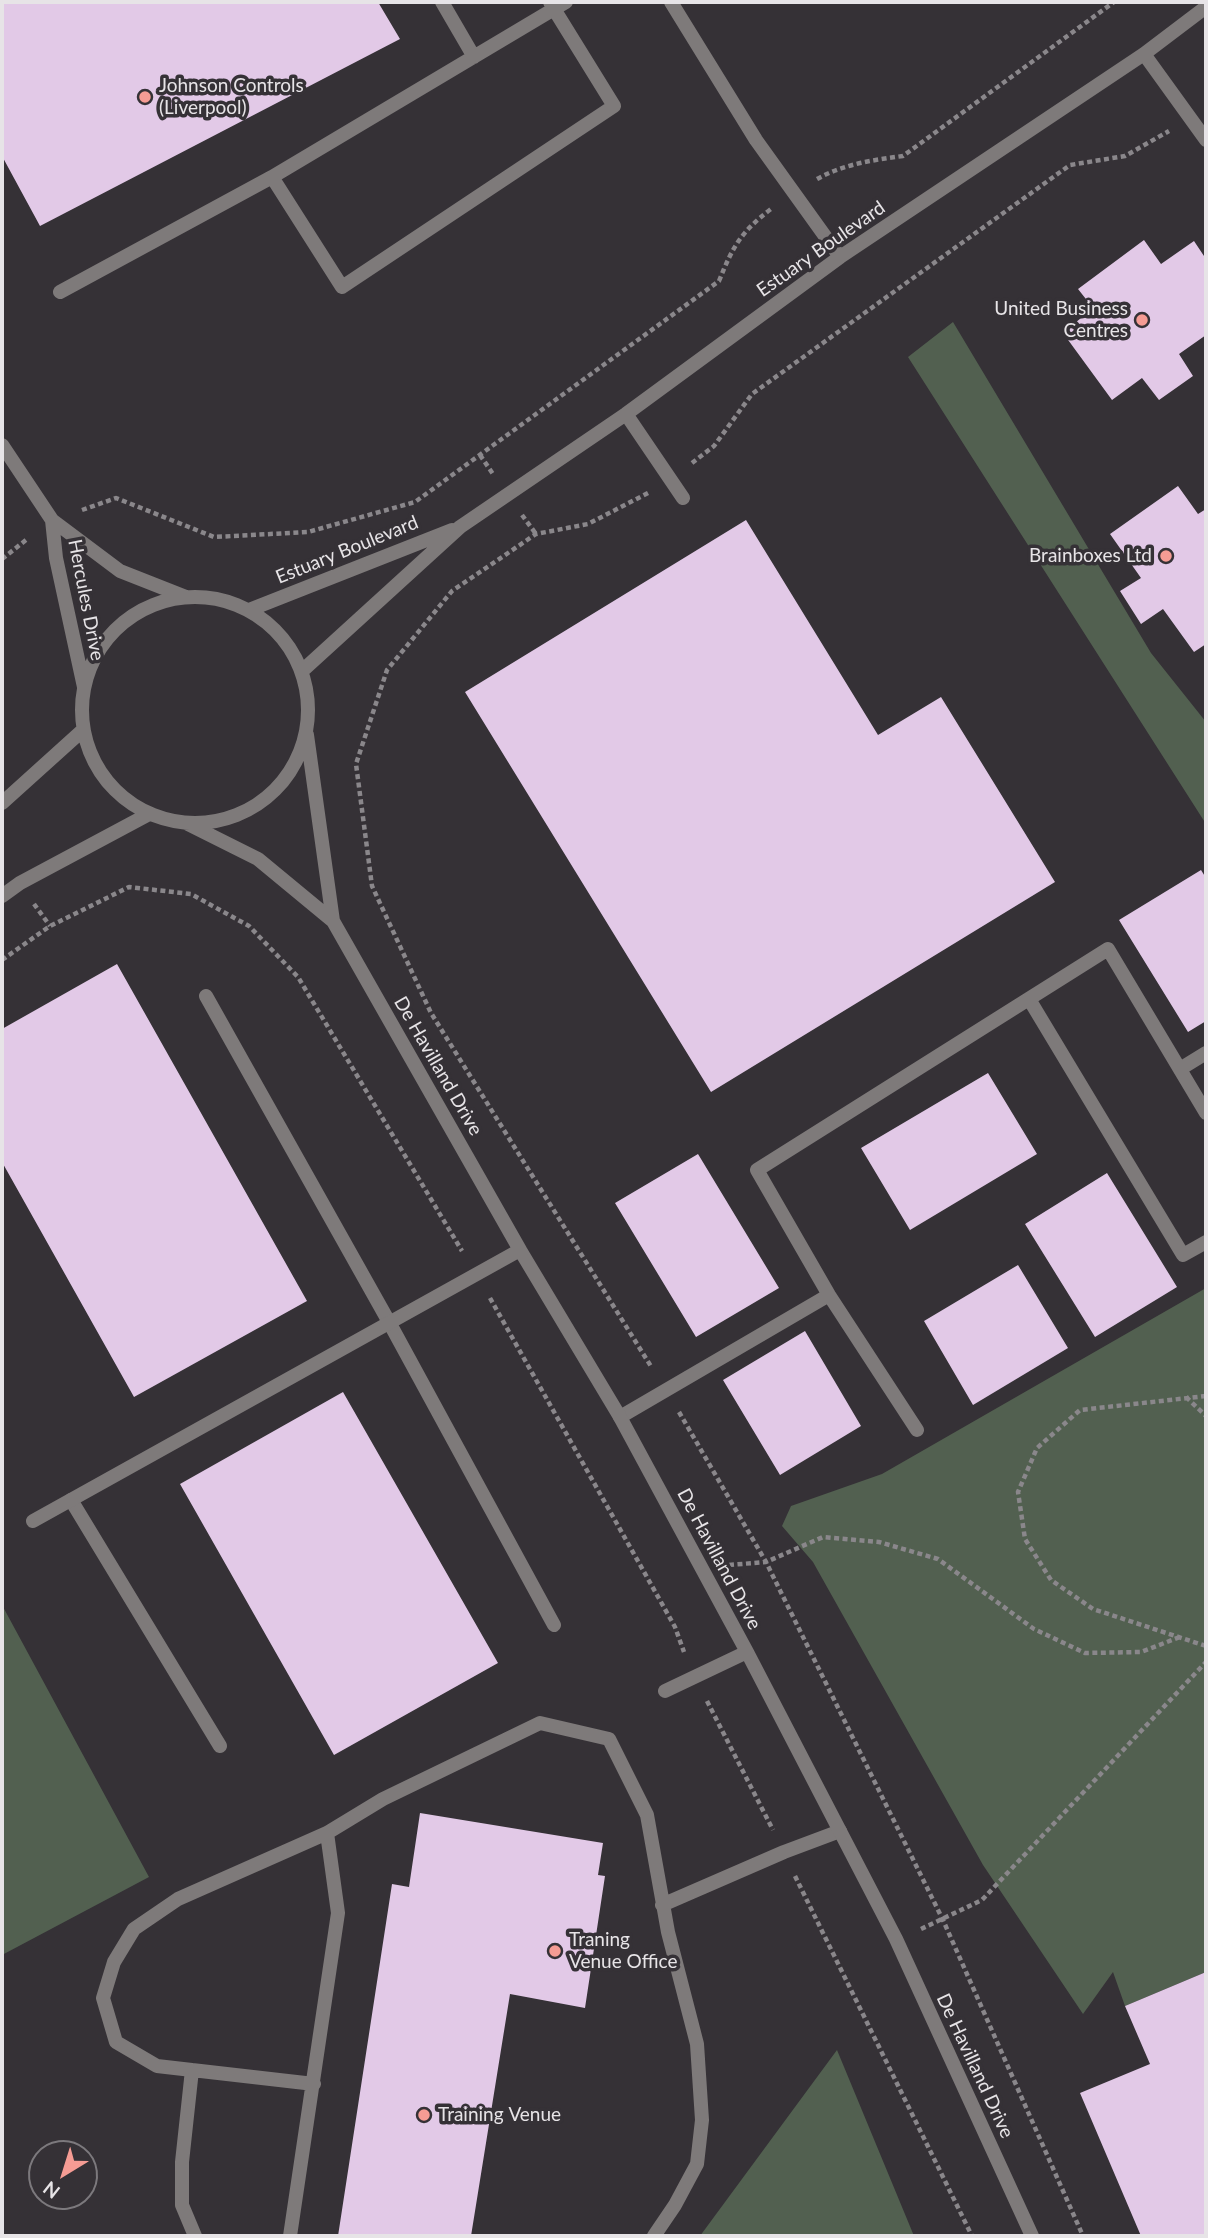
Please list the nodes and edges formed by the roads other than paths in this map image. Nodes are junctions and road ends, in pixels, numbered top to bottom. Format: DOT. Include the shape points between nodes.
graph roads {
  1 [pos="442,2"];
  2 [pos="671,2"];
  3 [pos="557,4"];
  4 [pos="1206,7"];
  5 [pos="1144,54"];
  6 [pos="474,57"];
  7 [pos="1206,140"];
  8 [pos="272,177"];
  9 [pos="840,257"];
  10 [pos="60,292"];
  11 [pos="626,414"];
  12 [pos="2,445"];
  13 [pos="683,498"];
  14 [pos="52,520"];
  15 [pos="460,527"];
  16 [pos="190,598"];
  17 [pos="249,610"];
  18 [pos="302,671"];
  19 [pos="84,687"];
  20 [pos="83,730"];
  21 [pos="307,733"];
  22 [pos="2,803"];
  23 [pos="149,814"];
  24 [pos="188,824"];
  25 [pos="2,896"];
  26 [pos="333,921"];
  27 [pos="206,996"];
  28 [pos="1029,999"];
  29 [pos="1206,1052"];
  30 [pos="1180,1069"];
  31 [pos="1206,1113"];
  32 [pos="1206,1242"];
  33 [pos="520,1250"];
  34 [pos="830,1295"];
  35 [pos="389,1322"];
  36 [pos="620,1417"];
  37 [pos="917,1430"];
  38 [pos="71,1500"];
  39 [pos="33,1521"];
  40 [pos="554,1625"];
  41 [pos="747,1652"];
  42 [pos="665,1691"];
  43 [pos="220,1746"];
  44 [pos="841,1831"];
  45 [pos="327,1833"];
  46 [pos="663,1905"];
  47 [pos="192,2070"];
  48 [pos="314,2084"];
  49 [pos="195,2236"];
  50 [pos="290,2236"];
  51 [pos="654,2236"];
  52 [pos="1032,2236"];
  1 -- 6 [label="street"];
  2 -- 9 [label="street" via="755,140"];
  3 -- 6 [label="street"];
  3 -- 8 [label="street" via="614,106 342,287"];
  4 -- 5 [label="street, Estuary Boulevard"];
  5 -- 7 [label="street"];
  5 -- 9 [label="street, Estuary Boulevard"];
  6 -- 8 [label="street"];
  8 -- 10 [label="street"];
  9 -- 11 [label="street, Estuary Boulevard"];
  11 -- 13 [label="street"];
  11 -- 15 [label="street, Estuary Boulevard"];
  12 -- 14 [label="street, Hercules Drive"];
  14 -- 16 [label="street, Hercules Drive" via="120,571"];
  14 -- 19 [label="street, Hercules Drive" via="55,558"];
  15 -- 17 [label="street, Estuary Boulevard"];
  15 -- 18 [label="street, Estuary Boulevard"];
  16 -- 17 [label="street" via="211,597"];
  16 -- 19 [label="street" via="170,599 133,614 98,650"];
  17 -- 18 [label="street" via="280,634"];
  18 -- 21 [label="street" via="307,687"];
  19 -- 20 [label="street"];
  20 -- 22 [label="street"];
  20 -- 23 [label="street" via="93,760 116,792"];
  21 -- 24 [label="street" via="292,770 256,806 220,821"];
  21 -- 26 [label="street, De Havilland Drive"];
  23 -- 24 [label="street"];
  23 -- 25 [label="street"];
  24 -- 26 [label="street, De Havilland Drive" via="258,859"];
  26 -- 33 [label="street, De Havilland Drive"];
  27 -- 35 [label="street"];
  28 -- 30 [label="street" via="1108,949"];
  28 -- 32 [label="street" via="1183,1255"];
  28 -- 34 [label="street" via="757,1170"];
  29 -- 30 [label="street"];
  30 -- 31 [label="street"];
  33 -- 35 [label="street"];
  33 -- 36 [label="street, De Havilland Drive"];
  34 -- 36 [label="street"];
  34 -- 37 [label="street"];
  35 -- 38 [label="street"];
  35 -- 40 [label="street"];
  36 -- 41 [label="street, De Havilland Drive"];
  38 -- 39 [label="street"];
  38 -- 43 [label="street"];
  41 -- 42 [label="street"];
  41 -- 44 [label="street, De Havilland Drive"];
  44 -- 46 [label="street"];
  44 -- 52 [label="street, De Havilland Drive" via="896,1939"];
  45 -- 46 [label="street" via="383,1799 540,1723 609,1739 647,1815"];
  45 -- 47 [label="street" via="178,1899 134,1929 114,1962 103,1998 116,2042 157,2066"];
  45 -- 48 [label="street" via="338,1913"];
  46 -- 51 [label="street" via="697,2044 702,2120 697,2164"];
  47 -- 48 [label="street"];
  47 -- 49 [label="street" via="182,2205"];
  48 -- 50 [label="street"];
}
